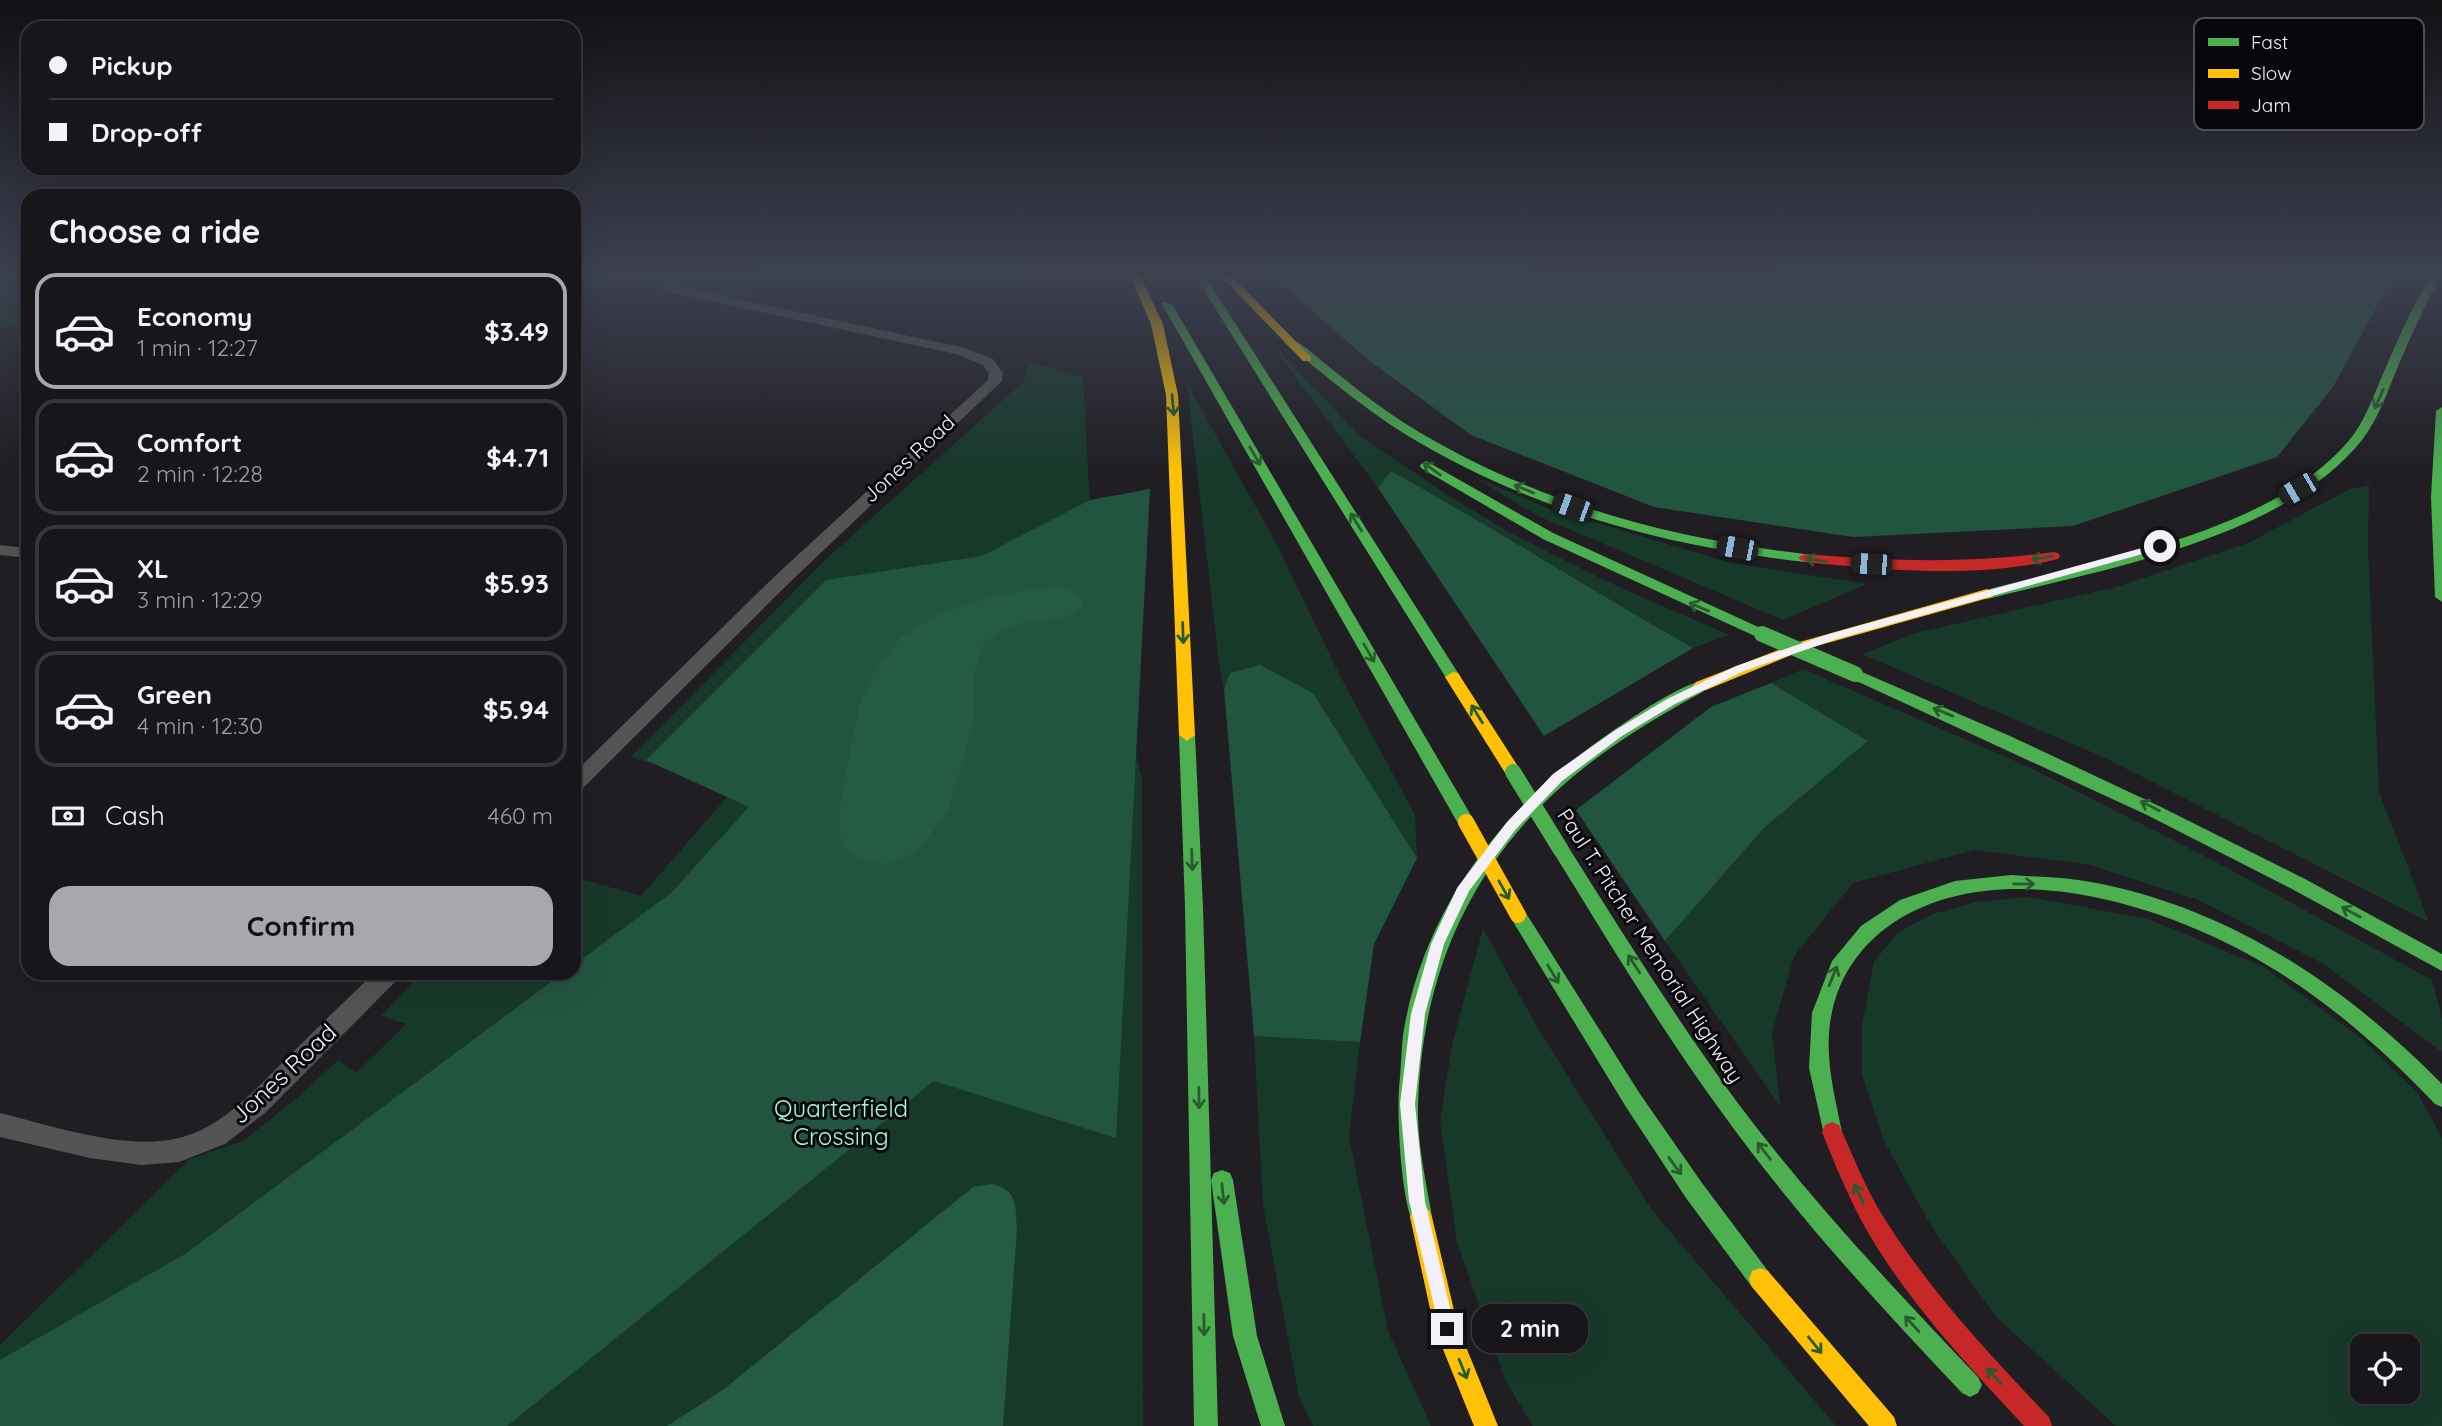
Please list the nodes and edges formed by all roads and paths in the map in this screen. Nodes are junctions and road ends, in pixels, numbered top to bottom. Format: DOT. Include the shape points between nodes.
graph roads {
  1 [pos="898,338"];
  2 [pos="1162,338"];
  3 [pos="1184,338"];
  4 [pos="1239,338"];
  5 [pos="1286,338"];
  6 [pos="2405,338"];
  7 [pos="1290,342"];
  8 [pos="2442,411"];
  9 [pos="1398,443"];
  10 [pos="1416,457"];
  11 [pos="2253,514"];
  12 [pos="2116,544"];
  13 [pos="0,550"];
  14 [pos="21,552"];
  15 [pos="2069,553"];
  16 [pos="2442,597"];
  17 [pos="581,778"];
  18 [pos="1194,907"];
  19 [pos="2442,963"];
  20 [pos="382,980"];
  21 [pos="2442,1098"];
  22 [pos="1215,1114"];
  23 [pos="0,1125"];
  24 [pos="1221,1170"];
  25 [pos="1981,1396"];
  26 [pos="1206,1426"];
  27 [pos="1273,1426"];
  28 [pos="1486,1426"];
  29 [pos="1885,1426"];
  30 [pos="2040,1426"];
  1 -- 17 [label="street, Jones Road" via="988,362 996,373 995,381 804,556"];
  2 -- 18 [label="highway, one-way" via="1171,376"];
  3 -- 29 [label="highway, one-way, bridge" via="1613,1074 1738,1251"];
  25 -- 4 [label="highway, Paul T. Pitcher Memorial Highway, one-way, bridge" via="1913,1326 1731,1109 1675,1029"];
  5 -- 7 [label="highway"];
  6 -- 11 [label="highway, one-way" via="2364,429 2339,458 2298,489"];
  7 -- 9 [label="highway"];
  15 -- 7 [label="highway, one-way" via="1954,566 1827,561 1761,553 1628,525 1521,489 1437,448 1388,418"];
  8 -- 16 [label="highway" via="2438,497"];
  19 -- 10 [label="highway, one-way, bridge" via="2116,789 1591,560 1467,493"];
  11 -- 12 [label="highway"];
  11 -- 28 [label="highway, one-way" via="2160,546 1833,636 1740,669 1618,733 1558,778 1511,826 1464,888 1437,944 1418,1014 1408,1104 1417,1201 1447,1329"];
  13 -- 14 [label="street"];
  18 -- 22 [label="highway"];
  18 -- 26 [label="highway, one-way"];
  20 -- 23 [label="street, Jones Road" via="257,1104 216,1136 179,1150 142,1153"];
  30 -- 21 [label="highway, one-way" via="1961,1341 1906,1269 1860,1199 1833,1136 1819,1083 1818,1039 1824,997 1840,958 1860,933 1892,909 1939,890 1986,883 2108,892 2233,937 2288,967 2398,1050"];
  24 -- 27 [label="highway, one-way" via="1245,1336"];
}
